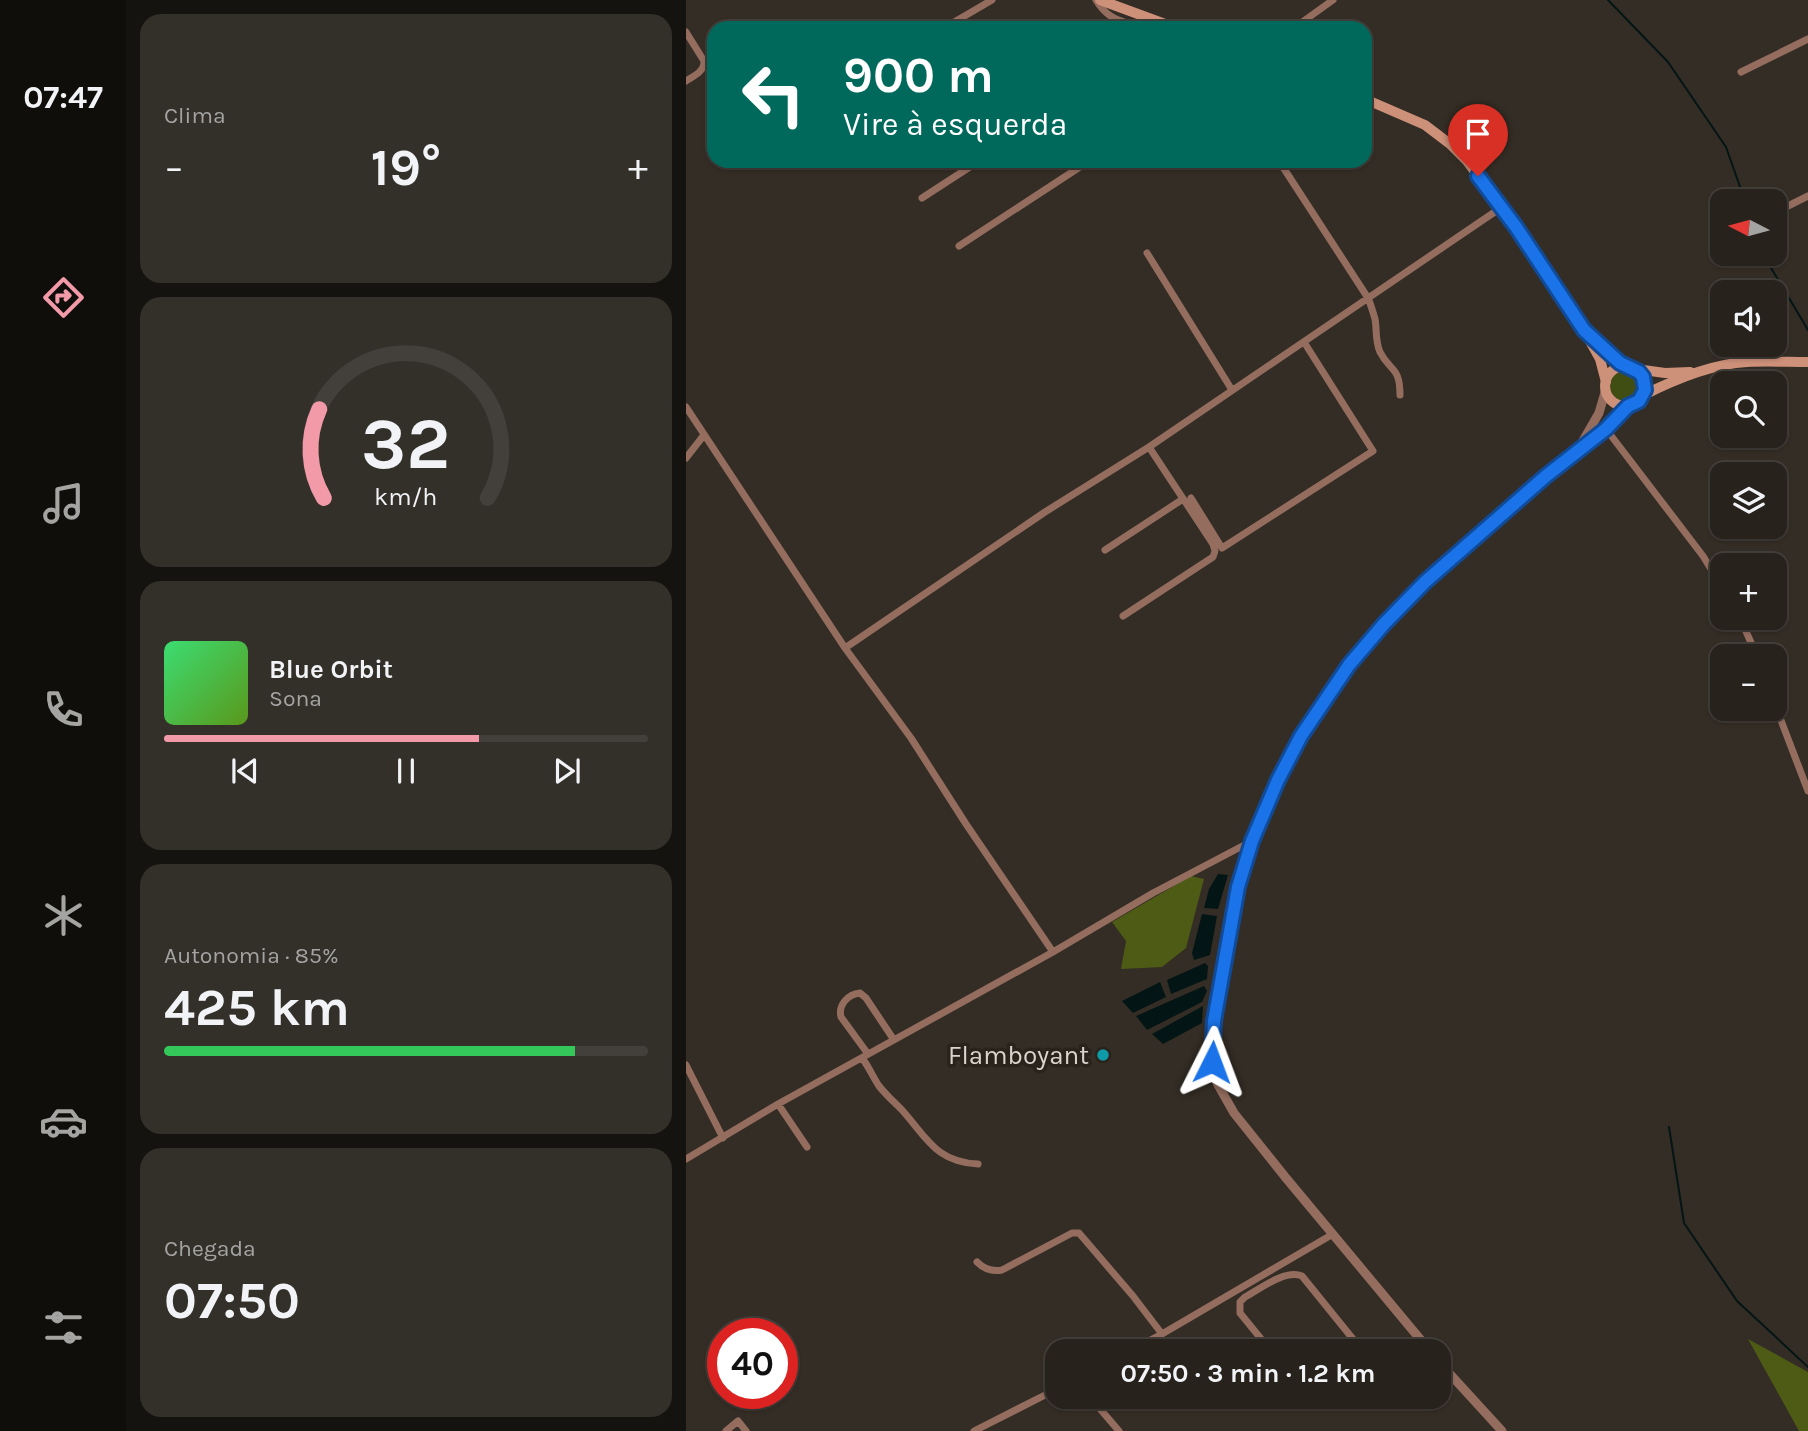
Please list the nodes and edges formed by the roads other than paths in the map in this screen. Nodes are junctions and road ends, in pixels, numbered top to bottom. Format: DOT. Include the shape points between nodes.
graph roads {
  1 [pos="992,0"];
  2 [pos="1098,0"];
  3 [pos="1333,0"];
  4 [pos="956,21"];
  5 [pos="1122,21"];
  6 [pos="1156,21"];
  7 [pos="1304,21"];
  8 [pos="686,32"];
  9 [pos="1808,39"];
  10 [pos="1741,72"];
  11 [pos="686,81"];
  12 [pos="1372,102"];
  13 [pos="968,168"];
  14 [pos="1078,168"];
  15 [pos="1284,168"];
  16 [pos="1808,196"];
  17 [pos="922,198"];
  18 [pos="1787,206"];
  19 [pos="1502,207"];
  20 [pos="959,246"];
  21 [pos="1147,253"];
  22 [pos="1368,298"];
  23 [pos="1584,330"];
  24 [pos="1304,342"];
  25 [pos="1808,362"];
  26 [pos="1630,367"];
  27 [pos="1701,372"];
  28 [pos="1606,385"];
  29 [pos="1232,390"];
  30 [pos="1400,395"];
  31 [pos="1642,396"];
  32 [pos="1628,406"];
  33 [pos="686,407"];
  34 [pos="1595,422"];
  35 [pos="1606,429"];
  36 [pos="704,435"];
  37 [pos="1149,447"];
  38 [pos="1577,450"];
  39 [pos="686,458"];
  40 [pos="1187,498"];
  41 [pos="1105,550"];
  42 [pos="1710,567"];
  43 [pos="1123,617"];
  44 [pos="845,648"];
  45 [pos="1781,721"];
  46 [pos="1808,791"];
  47 [pos="1252,841"];
  48 [pos="1053,951"];
  49 [pos="894,1040"];
  50 [pos="865,1056"];
  51 [pos="686,1065"];
  52 [pos="778,1104"];
  53 [pos="723,1138"];
  54 [pos="807,1147"];
  55 [pos="686,1159"];
  56 [pos="978,1164"];
  57 [pos="1333,1234"];
  58 [pos="977,1262"];
  59 [pos="1257,1277"];
  60 [pos="1263,1287"];
  61 [pos="1162,1334"];
  62 [pos="1152,1339"];
  63 [pos="1261,1339"];
  64 [pos="1354,1339"];
  65 [pos="1420,1339"];
  66 [pos="1451,1375"];
  67 [pos="1045,1395"];
  68 [pos="1100,1409"];
  69 [pos="726,1431"];
  70 [pos="747,1431"];
  71 [pos="974,1431"];
  72 [pos="1119,1431"];
  73 [pos="1502,1431"];
  1 -- 4 [label="street"];
  2 -- 5 [label="street" via="1102,10"];
  2 -- 6 [label="main road"];
  3 -- 7 [label="street"];
  8 -- 11 [label="street" via="705,66"];
  9 -- 10 [label="street"];
  12 -- 19 [label="main road" via="1425,125 1450,144"];
  13 -- 17 [label="street"];
  14 -- 20 [label="street"];
  15 -- 22 [label="street"];
  16 -- 18 [label="street"];
  19 -- 22 [label="street"];
  19 -- 23 [label="main road"];
  21 -- 29 [label="street"];
  22 -- 24 [label="street"];
  22 -- 30 [label="street" via="1376,340 1398,376"];
  23 -- 26 [label="main road"];
  23 -- 28 [label="main road" via="1600,359"];
  24 -- 29 [label="street"];
  24 -- 40 [label="street" via="1373,451 1222,548"];
  25 -- 27 [label="main road" via="1744,362"];
  26 -- 27 [label="main road" via="1665,373"];
  26 -- 28 [label="main road" via="1614,370"];
  26 -- 31 [label="main road" via="1643,377"];
  27 -- 31 [label="main road"];
  28 -- 32 [label="main road" via="1611,400"];
  28 -- 34 [label="street"];
  29 -- 37 [label="street"];
  31 -- 32 [label="main road"];
  32 -- 35 [label="street"];
  33 -- 36 [label="street"];
  34 -- 35 [label="street" via="1598,429"];
  34 -- 38 [label="street"];
  35 -- 38 [label="street"];
  35 -- 42 [label="street"];
  36 -- 39 [label="street"];
  36 -- 44 [label="street"];
  37 -- 40 [label="street"];
  37 -- 44 [label="street"];
  38 -- 47 [label="street" via="1425,582 1349,665 1301,736"];
  40 -- 41 [label="street"];
  40 -- 43 [label="street" via="1214,554"];
  44 -- 48 [label="street"];
  45 -- 46 [label="street"];
  47 -- 48 [label="street"];
  47 -- 57 [label="street" via="1226,950 1212,1067 1234,1112"];
  48 -- 49 [label="street"];
  49 -- 50 [label="street"];
  49 -- 50 [label="street" via="866,998 853,994 839,1012"];
  50 -- 52 [label="street"];
  50 -- 56 [label="street" via="880,1086 927,1142 955,1161"];
  51 -- 53 [label="street"];
  52 -- 53 [label="street"];
  52 -- 54 [label="street"];
  53 -- 55 [label="street"];
  57 -- 59 [label="street"];
  57 -- 65 [label="street"];
  58 -- 61 [label="street" via="983,1268 1002,1270 1079,1233"];
  59 -- 60 [label="street"];
  59 -- 61 [label="street"];
  60 -- 63 [label="street" via="1240,1302 1240,1312"];
  60 -- 64 [label="street" via="1285,1275 1301,1276"];
  61 -- 62 [label="street"];
  66 -- 73 [label="street"];
  67 -- 71 [label="street"];
  68 -- 72 [label="street"];
  69 -- 70 [label="street" via="738,1421"];
}
